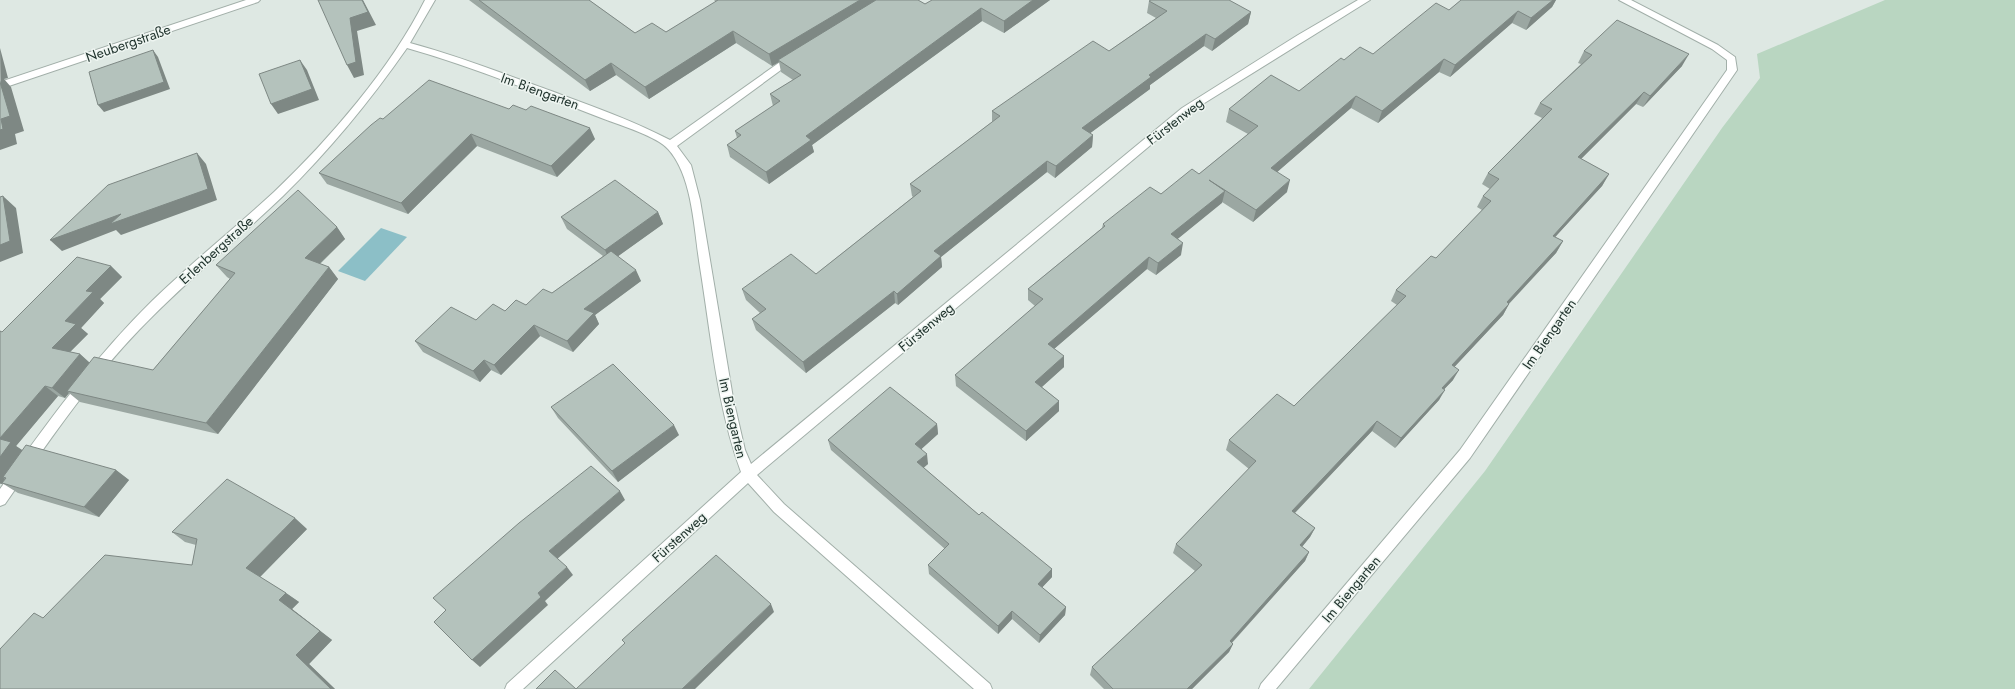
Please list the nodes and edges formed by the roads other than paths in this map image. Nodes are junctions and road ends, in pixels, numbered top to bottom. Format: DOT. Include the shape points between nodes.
graph roads {
  1 [pos="255,0"];
  2 [pos="430,0"];
  3 [pos="1366,0"];
  4 [pos="1624,0"];
  5 [pos="406,45"];
  6 [pos="801,51"];
  7 [pos="0,86"];
  8 [pos="671,145"];
  9 [pos="748,474"];
  10 [pos="0,500"];
  11 [pos="512,689"];
  12 [pos="985,689"];
  13 [pos="1266,689"];
  1 -- 7 [label="street, Neubergstraße"];
  2 -- 5 [label="street, Erlenbergstraße"];
  3 -- 9 [label="street, Fürstenweg" via="1301,37 1186,110"];
  4 -- 13 [label="street, Im Biengarten" via="1716,47 1732,59 1732,70 1465,454"];
  5 -- 8 [label="street, Im Biengarten" via="442,55 568,101 643,130"];
  5 -- 10 [label="street, Erlenbergstraße" via="363,100 309,162 156,305 117,345 77,394"];
  6 -- 8 [label="street"];
  8 -- 9 [label="street, Im Biengarten" via="686,165 695,200 726,398"];
  9 -- 11 [label="street, Fürstenweg"];
  9 -- 12 [label="street, Im Biengarten" via="779,508"];
}
